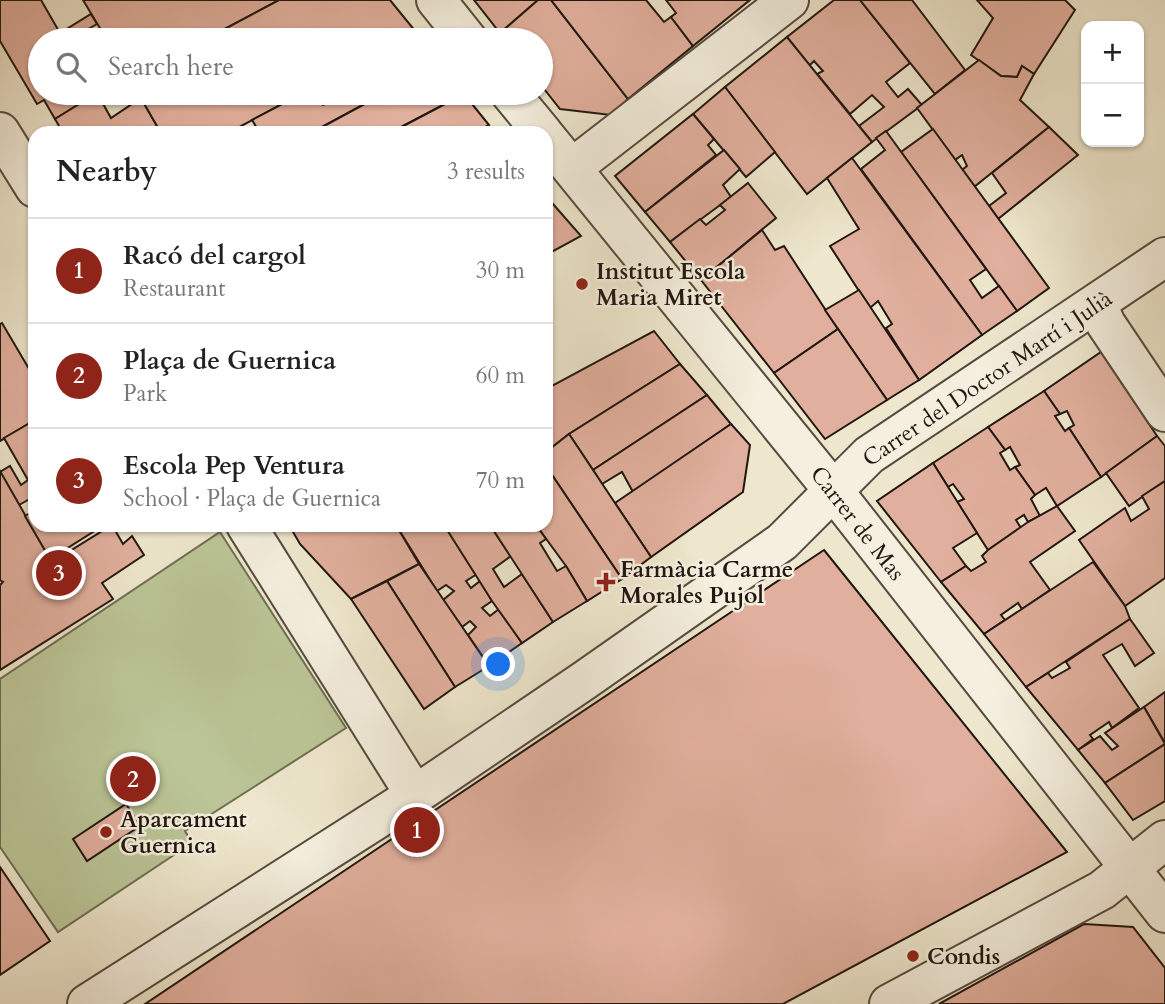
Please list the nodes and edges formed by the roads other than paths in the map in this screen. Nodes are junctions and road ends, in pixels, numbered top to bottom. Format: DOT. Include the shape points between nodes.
graph roads {
  1 [pos="436,0"];
  2 [pos="789,0"];
  3 [pos="458,28"];
  4 [pos="520,105"];
  5 [pos="537,126"];
  6 [pos="0,132"];
  7 [pos="553,146"];
  8 [pos="572,168"];
  9 [pos="28,177"];
  10 [pos="1165,257"];
  11 [pos="1097,304"];
  12 [pos="1165,412"];
  13 [pos="832,489"];
  14 [pos="250,532"];
  15 [pos="415,795"];
  16 [pos="1165,840"];
  17 [pos="1129,868"];
  18 [pos="1165,913"];
  19 [pos="88,1004"];
  20 [pos="889,1004"];
  1 -- 3 [label="street"];
  2 -- 8 [label="street"];
  4 -- 5 [label="street, Carrer de Mas"];
  6 -- 9 [label="street"];
  7 -- 8 [label="street, Carrer de Mas"];
  8 -- 13 [label="street, Carrer de Mas"];
  10 -- 11 [label="street, Carrer del Doctor Martí i Julià"];
  11 -- 12 [label="street"];
  11 -- 13 [label="street, Carrer del Doctor Martí i Julià" via="869,455"];
  13 -- 15 [label="street, Carrer del Doctor Martí i Julià" via="782,542"];
  13 -- 17 [label="street, Carrer de Mas"];
  14 -- 15 [label="street"];
  15 -- 19 [label="street, Carrer del Doctor Martí i Julià"];
  16 -- 17 [label="street"];
  17 -- 18 [label="street, Carrer de Mas"];
  17 -- 20 [label="street" via="1102,890"];
}
